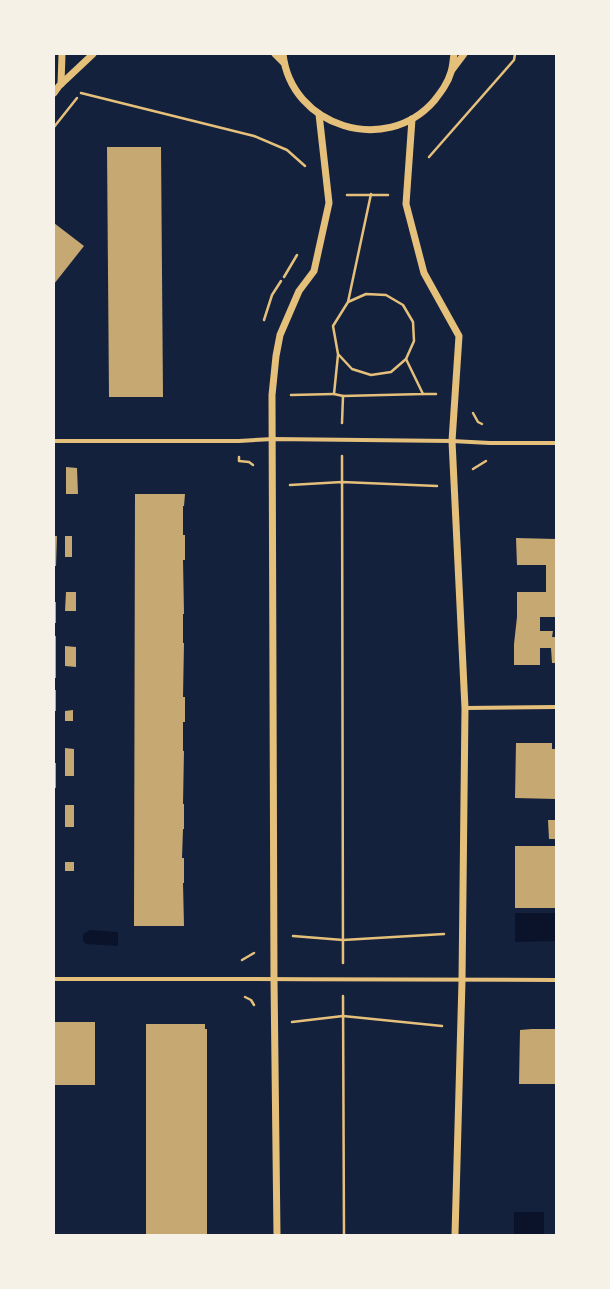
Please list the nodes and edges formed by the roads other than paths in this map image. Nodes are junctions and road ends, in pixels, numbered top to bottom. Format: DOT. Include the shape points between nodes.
graph roads {
  1 [pos="62,54"];
  2 [pos="93,54"];
  3 [pos="275,54"];
  4 [pos="283,54"];
  5 [pos="454,54"];
  6 [pos="464,54"];
  7 [pos="284,63"];
  8 [pos="451,72"];
  9 [pos="58,88"];
  10 [pos="319,114"];
  11 [pos="412,119"];
  12 [pos="273,439"];
  13 [pos="54,441"];
  14 [pos="452,441"];
  15 [pos="556,443"];
  16 [pos="556,707"];
  17 [pos="465,708"];
  18 [pos="54,979"];
  19 [pos="274,979"];
  20 [pos="556,980"];
  21 [pos="462,981"];
  22 [pos="277,1235"];
  23 [pos="455,1235"];
  1 -- 9 [label="street"];
  2 -- 9 [label="street"];
  3 -- 7 [label="street"];
  4 -- 7 [label="street"];
  5 -- 8 [label="street"];
  6 -- 8 [label="street"];
  7 -- 10 [label="street" via="291,82 303,100"];
  8 -- 11 [label="street" via="442,91 428,107"];
  10 -- 11 [label="street" via="336,124 355,129 394,127"];
  10 -- 12 [label="street" via="329,204 314,271 299,291 280,335 272,396"];
  11 -- 14 [label="street" via="406,204 424,273 459,336"];
  12 -- 13 [label="street"];
  12 -- 14 [label="street"];
  12 -- 19 [label="street"];
  14 -- 15 [label="street"];
  14 -- 17 [label="street"];
  16 -- 17 [label="street"];
  17 -- 21 [label="street"];
  18 -- 19 [label="street"];
  19 -- 21 [label="street"];
  19 -- 22 [label="street"];
  20 -- 21 [label="street"];
  21 -- 23 [label="street"];
}
